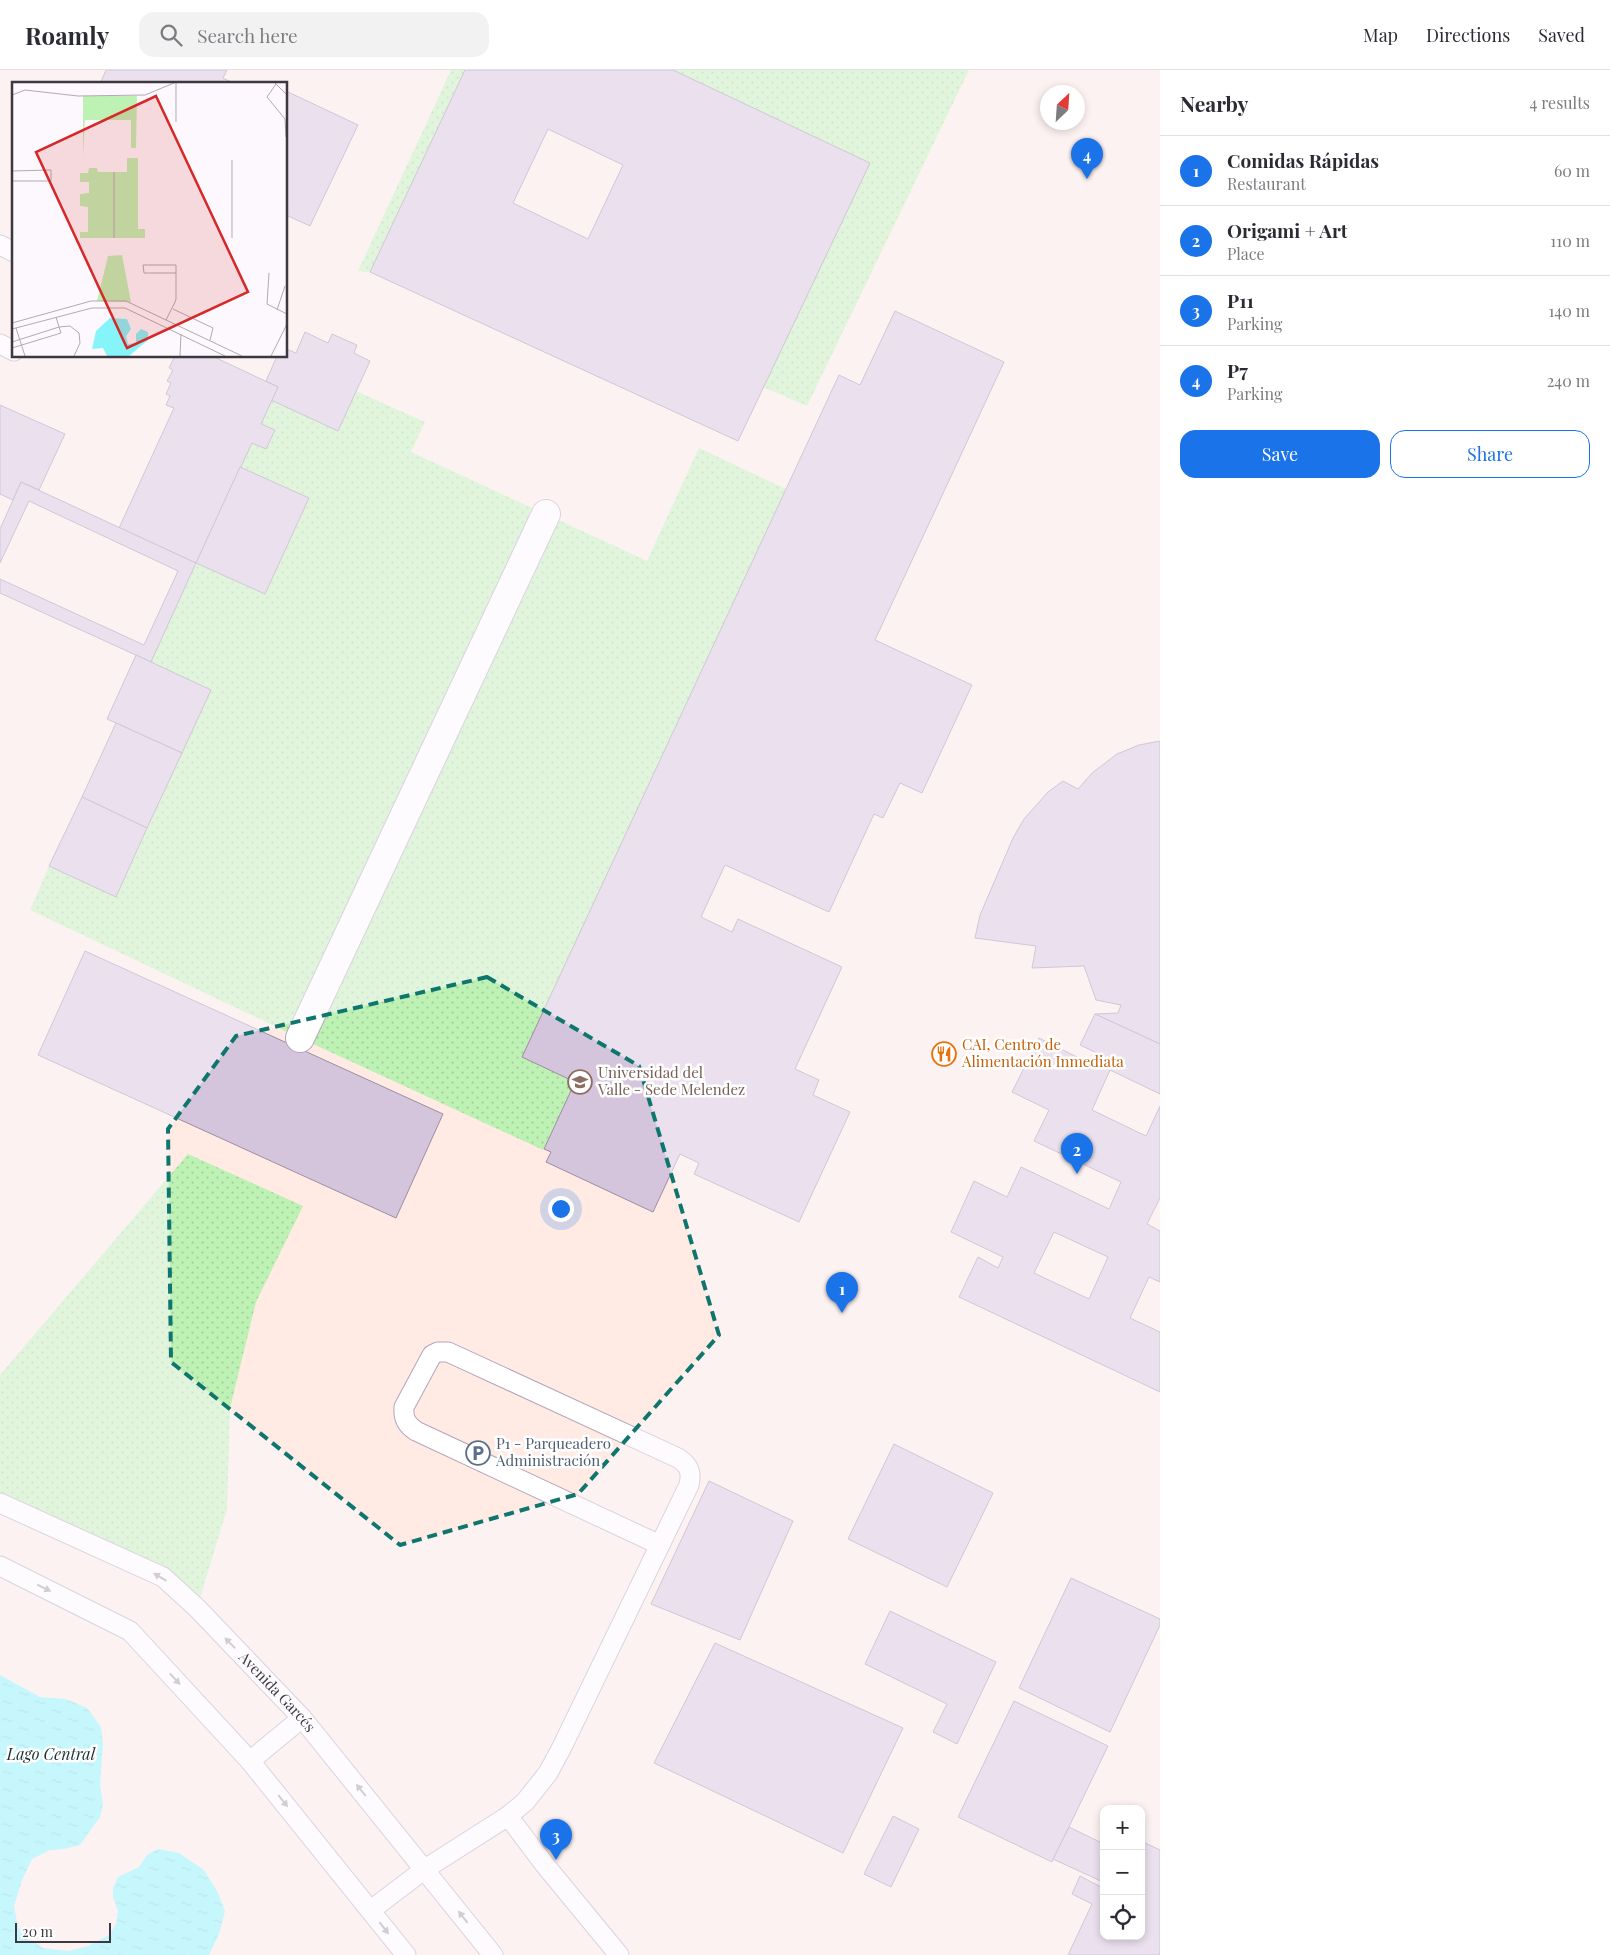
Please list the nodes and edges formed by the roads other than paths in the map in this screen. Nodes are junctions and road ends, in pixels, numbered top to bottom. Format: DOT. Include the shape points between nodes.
graph roads {
  1 [pos="0,245"];
  2 [pos="12,251"];
  3 [pos="0,344"];
  4 [pos="12,350"];
  5 [pos="546,514"];
  6 [pos="300,1038"];
  7 [pos="0,1503"];
  8 [pos="660,1545"];
  9 [pos="0,1566"];
  10 [pos="302,1718"];
  11 [pos="250,1761"];
  12 [pos="508,1816"];
  13 [pos="425,1869"];
  14 [pos="370,1910"];
  15 [pos="406,1955"];
  16 [pos="493,1955"];
  17 [pos="619,1955"];
  1 -- 2 [label="lane"];
  3 -- 4 [label="lane"];
  5 -- 6 [label="street"];
  10 -- 7 [label="lane, Avenida Garcés, one-way" via="163,1577"];
  8 -- 8 [label="lane" via="689,1485 691,1476 684,1462 448,1352 432,1355 404,1407 403,1416 408,1426"];
  8 -- 12 [label="lane" via="548,1774 525,1802"];
  9 -- 11 [label="lane, one-way" via="130,1631"];
  10 -- 11 [label="lane"];
  13 -- 10 [label="lane, Avenida Garcés, one-way"];
  11 -- 14 [label="lane, one-way"];
  12 -- 13 [label="lane"];
  12 -- 17 [label="lane"];
  13 -- 14 [label="lane"];
  16 -- 13 [label="lane, Avenida Garcés, one-way"];
  14 -- 15 [label="lane, one-way"];
}
